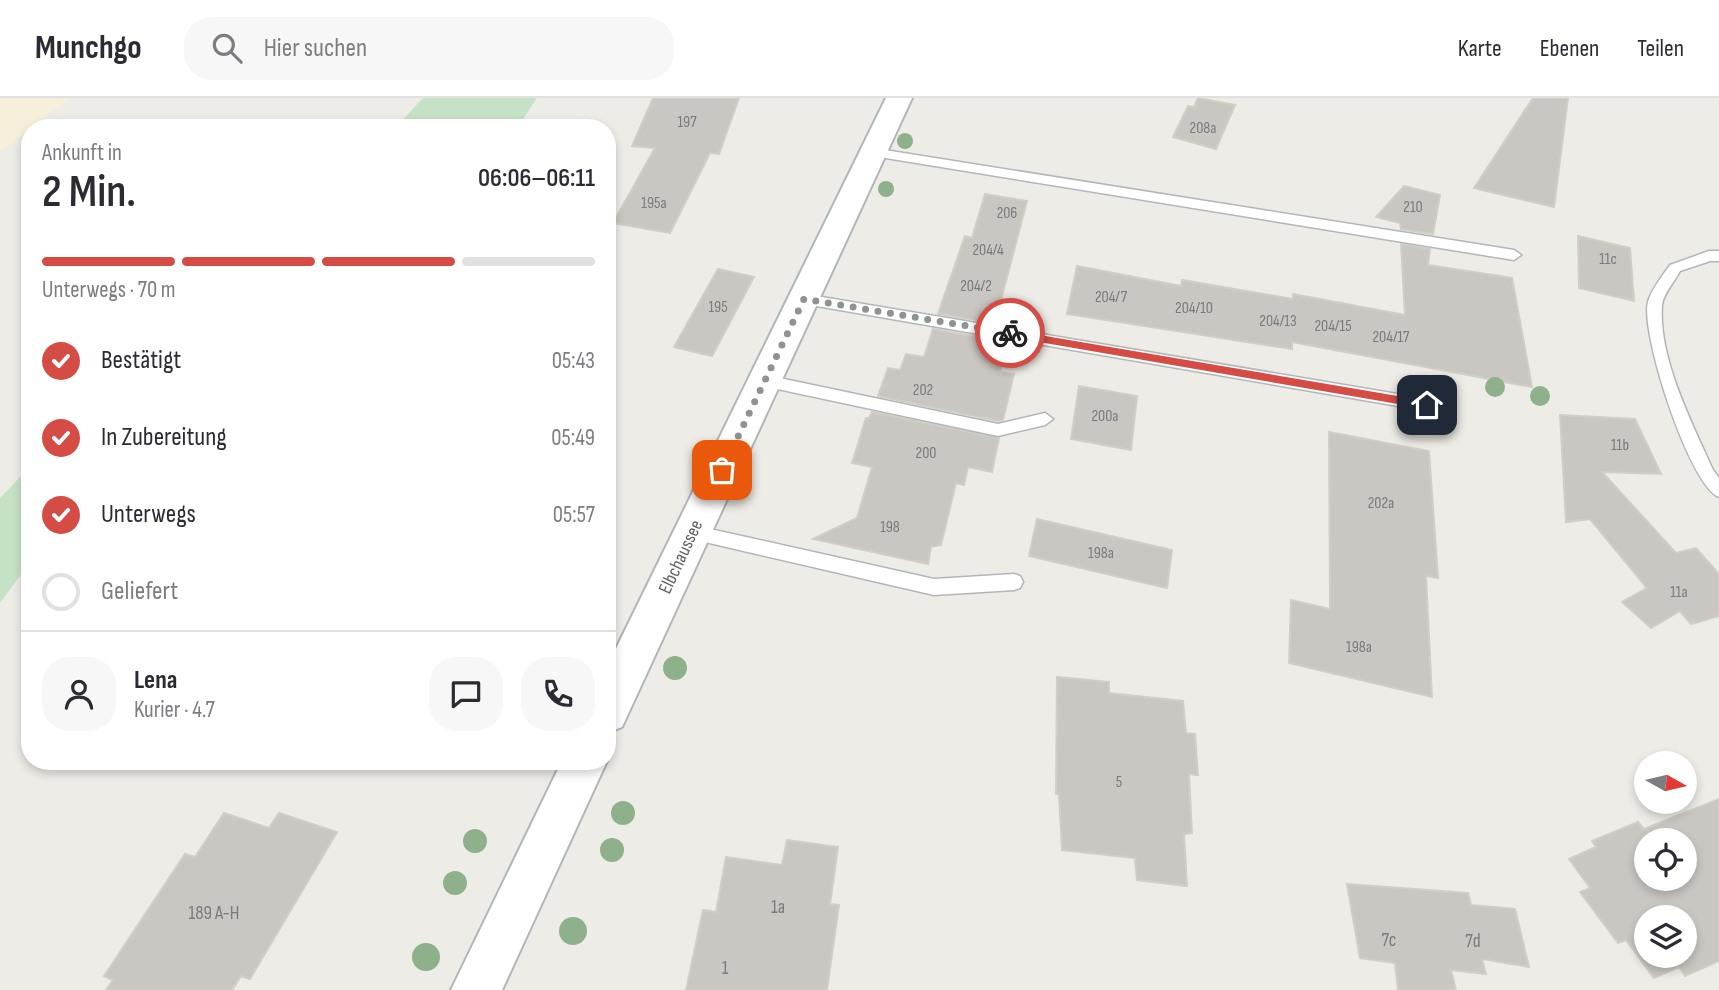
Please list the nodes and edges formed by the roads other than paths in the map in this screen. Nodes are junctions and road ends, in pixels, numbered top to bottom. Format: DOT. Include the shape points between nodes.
graph roads {
  1 [pos="899,98"];
  2 [pos="872,152"];
  3 [pos="1514,255"];
  4 [pos="1719,256"];
  5 [pos="804,299"];
  6 [pos="765,381"];
  7 [pos="1427,405"];
  8 [pos="1045,419"];
  9 [pos="1719,490"];
  10 [pos="692,532"];
  11 [pos="1014,582"];
  12 [pos="616,694"];
  13 [pos="580,770"];
  14 [pos="476,990"];
  1 -- 2 [label="main road, Elbchaussee"];
  2 -- 3 [label="lane"];
  2 -- 5 [label="main road, Elbchaussee"];
  4 -- 9 [label="lane" via="1675,268 1655,302 1657,339 1676,405 1706,474"];
  5 -- 6 [label="main road, Elbchaussee"];
  5 -- 7 [label="lane"];
  6 -- 8 [label="lane" via="998,430"];
  6 -- 10 [label="main road, Elbchaussee"];
  10 -- 11 [label="lane" via="934,587"];
  10 -- 12 [label="main road, Elbchaussee"];
  13 -- 14 [label="main road"];
}
